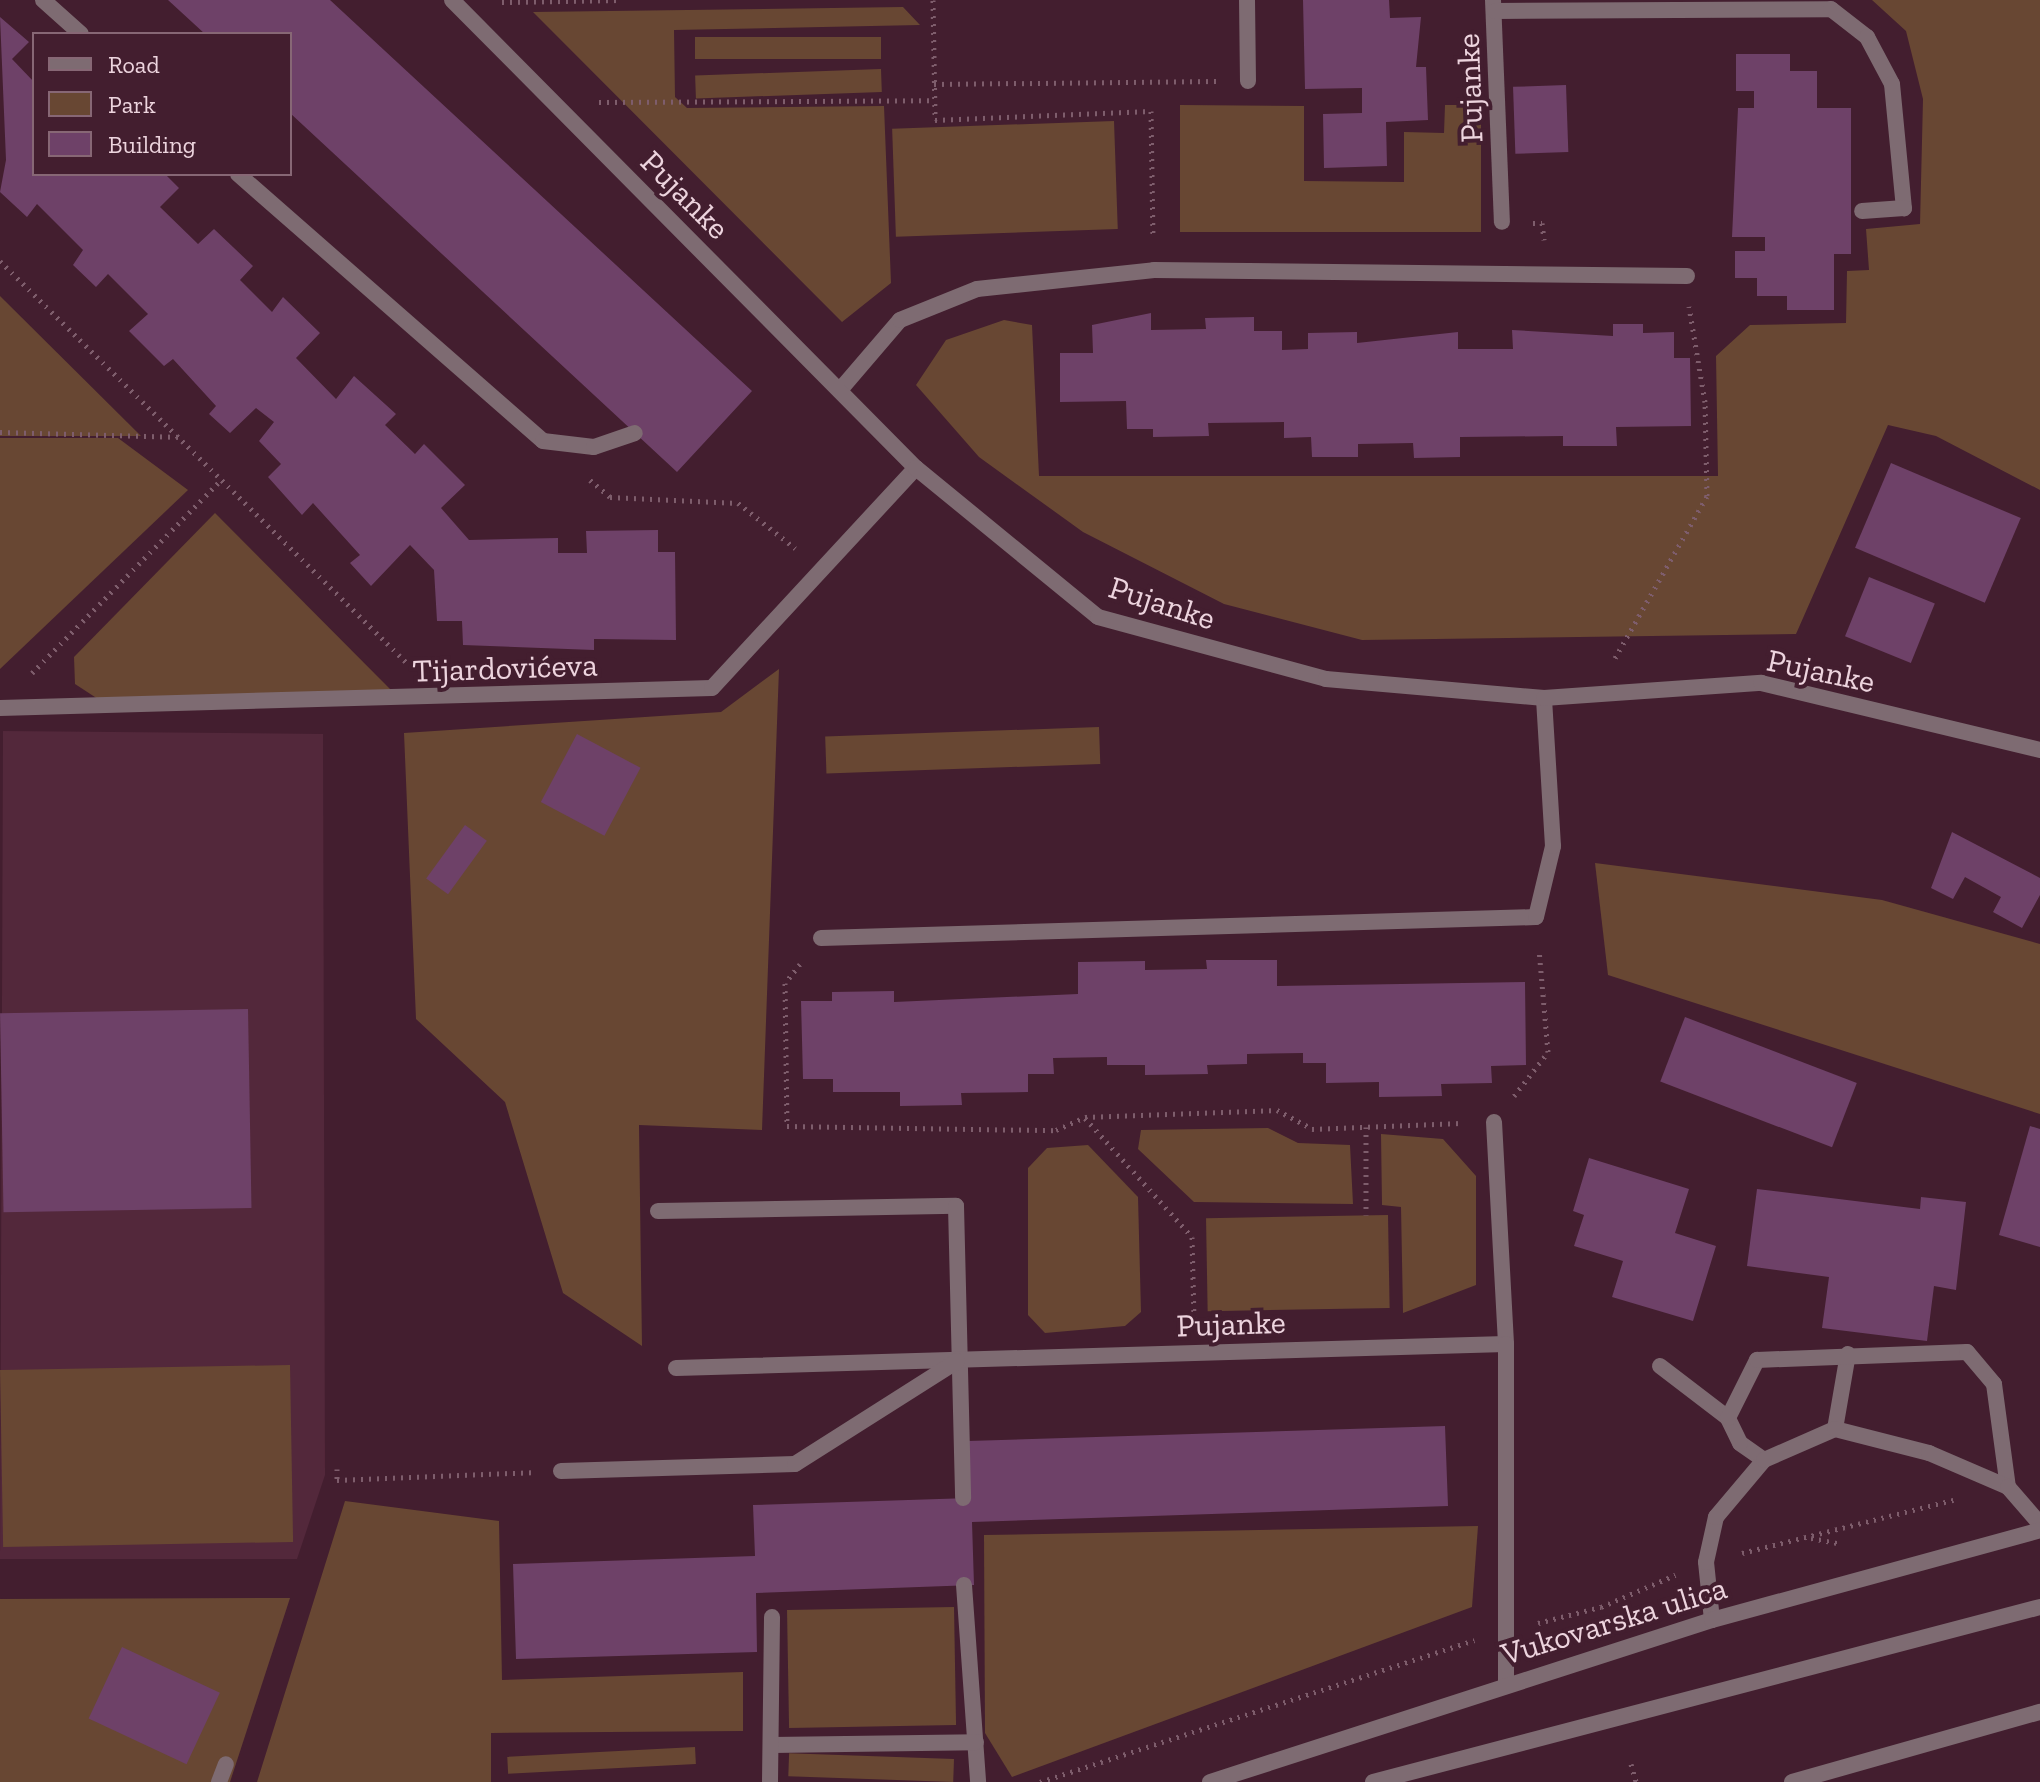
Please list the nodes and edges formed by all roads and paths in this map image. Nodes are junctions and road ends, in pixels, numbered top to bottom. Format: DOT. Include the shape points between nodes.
graph roads {
  1 [pos="43,0"];
  2 [pos="621,0"];
  3 [pos="933,0"];
  4 [pos="1247,0"];
  5 [pos="454,2"];
  6 [pos="1494,6"];
  7 [pos="79,32"];
  8 [pos="1248,81"];
  9 [pos="934,84"];
  10 [pos="934,100"];
  11 [pos="553,102"];
  12 [pos="240,176"];
  13 [pos="1862,211"];
  14 [pos="1502,222"];
  15 [pos="0,261"];
  16 [pos="1154,270"];
  17 [pos="1687,276"];
  18 [pos="840,390"];
  19 [pos="0,432"];
  20 [pos="635,433"];
  21 [pos="183,437"];
  22 [pos="543,441"];
  23 [pos="916,468"];
  24 [pos="220,481"];
  25 [pos="821,569"];
  26 [pos="22,682"];
  27 [pos="1595,694"];
  28 [pos="1544,698"];
  29 [pos="444,699"];
  30 [pos="0,708"];
  31 [pos="2040,750"];
  32 [pos="1536,917"];
  33 [pos="821,938"];
  34 [pos="1085,1117"];
  35 [pos="1494,1122"];
  36 [pos="1366,1127"];
  37 [pos="658,1211"];
  38 [pos="1366,1215"];
  39 [pos="1506,1344"];
  40 [pos="1194,1353"];
  41 [pos="1848,1354"];
  42 [pos="958,1360"];
  43 [pos="1660,1366"];
  44 [pos="676,1368"];
  45 [pos="1728,1418"];
  46 [pos="1835,1429"];
  47 [pos="1764,1460"];
  48 [pos="337,1469"];
  49 [pos="561,1471"];
  50 [pos="2008,1487"];
  51 [pos="963,1498"];
  52 [pos="2040,1524"];
  53 [pos="2040,1530"];
  54 [pos="1806,1537"];
  55 [pos="1841,1544"];
  56 [pos="964,1585"];
  57 [pos="2040,1607"];
  58 [pos="772,1617"];
  59 [pos="1712,1620"];
  60 [pos="1506,1682"];
  61 [pos="2040,1712"];
  62 [pos="976,1742"];
  63 [pos="772,1745"];
  64 [pos="226,1764"];
  65 [pos="1631,1764"];
  66 [pos="219,1782"];
  67 [pos="770,1782"];
  68 [pos="978,1782"];
  69 [pos="1210,1782"];
  70 [pos="1373,1782"];
  71 [pos="1636,1782"];
  72 [pos="1792,1782"];
  1 -- 7 [label="street"];
  2 -- 5 [label="path"];
  3 -- 9 [label="path"];
  4 -- 8 [label="street"];
  5 -- 11 [label="street, Pujanke"];
  6 -- 13 [label="street" via="1831,9 1867,37 1895,99 1904,208"];
  6 -- 14 [label="street, Pujanke"];
  8 -- 9 [label="path"];
  9 -- 10 [label="path"];
  10 -- 11 [label="path"];
  10 -- 16 [label="path" via="935,120 1151,111"];
  11 -- 18 [label="street, Pujanke"];
  12 -- 22 [label="street"];
  15 -- 21 [label="path"];
  16 -- 17 [label="street"];
  16 -- 18 [label="street" via="977,289 900,320"];
  17 -- 27 [label="path" via="1705,402 1707,496"];
  18 -- 23 [label="street, Pujanke"];
  19 -- 21 [label="path"];
  20 -- 22 [label="street" via="594,447"];
  21 -- 24 [label="path"];
  22 -- 25 [label="path" via="610,497 738,503"];
  23 -- 25 [label="street, Tijardovićeva"];
  23 -- 28 [label="street, Pujanke" via="1098,617 1326,679"];
  24 -- 26 [label="path"];
  24 -- 29 [label="path"];
  25 -- 29 [label="street, Tijardovićeva" via="712,688"];
  27 -- 28 [label="street, Pujanke"];
  27 -- 31 [label="street, Pujanke" via="1761,683"];
  28 -- 32 [label="street" via="1553,846"];
  29 -- 30 [label="street, Tijardovićeva"];
  32 -- 33 [label="street"];
  32 -- 35 [label="path" via="1548,1052"];
  33 -- 34 [label="path" via="785,983 787,1126 1056,1130"];
  34 -- 36 [label="path" via="1277,1110 1312,1129"];
  34 -- 40 [label="path" via="1192,1237"];
  35 -- 36 [label="path"];
  35 -- 39 [label="street"];
  36 -- 38 [label="path"];
  37 -- 42 [label="street" via="956,1206"];
  39 -- 40 [label="street, Pujanke"];
  39 -- 60 [label="street"];
  40 -- 42 [label="street, Pujanke"];
  41 -- 45 [label="street" via="1757,1360"];
  41 -- 46 [label="street"];
  41 -- 50 [label="street" via="1967,1352 1994,1384"];
  42 -- 44 [label="street, Pujanke"];
  42 -- 49 [label="street" via="795,1464"];
  42 -- 51 [label="street"];
  43 -- 45 [label="street"];
  45 -- 47 [label="street" via="1740,1443"];
  46 -- 47 [label="street"];
  46 -- 50 [label="street" via="1929,1453"];
  47 -- 59 [label="street" via="1716,1517 1706,1562"];
  48 -- 49 [label="path" via="337,1480"];
  50 -- 52 [label="street"];
  53 -- 59 [label="street, Vukovarska ulica"];
  54 -- 55 [label="path"];
  56 -- 62 [label="street"];
  57 -- 70 [label="street"];
  58 -- 63 [label="street"];
  59 -- 60 [label="street, Vukovarska ulica"];
  60 -- 69 [label="street, Vukovarska ulica"];
  61 -- 72 [label="street"];
  62 -- 63 [label="street"];
  62 -- 68 [label="street"];
  63 -- 67 [label="street"];
  64 -- 66 [label="street"];
  65 -- 71 [label="path"];
}
